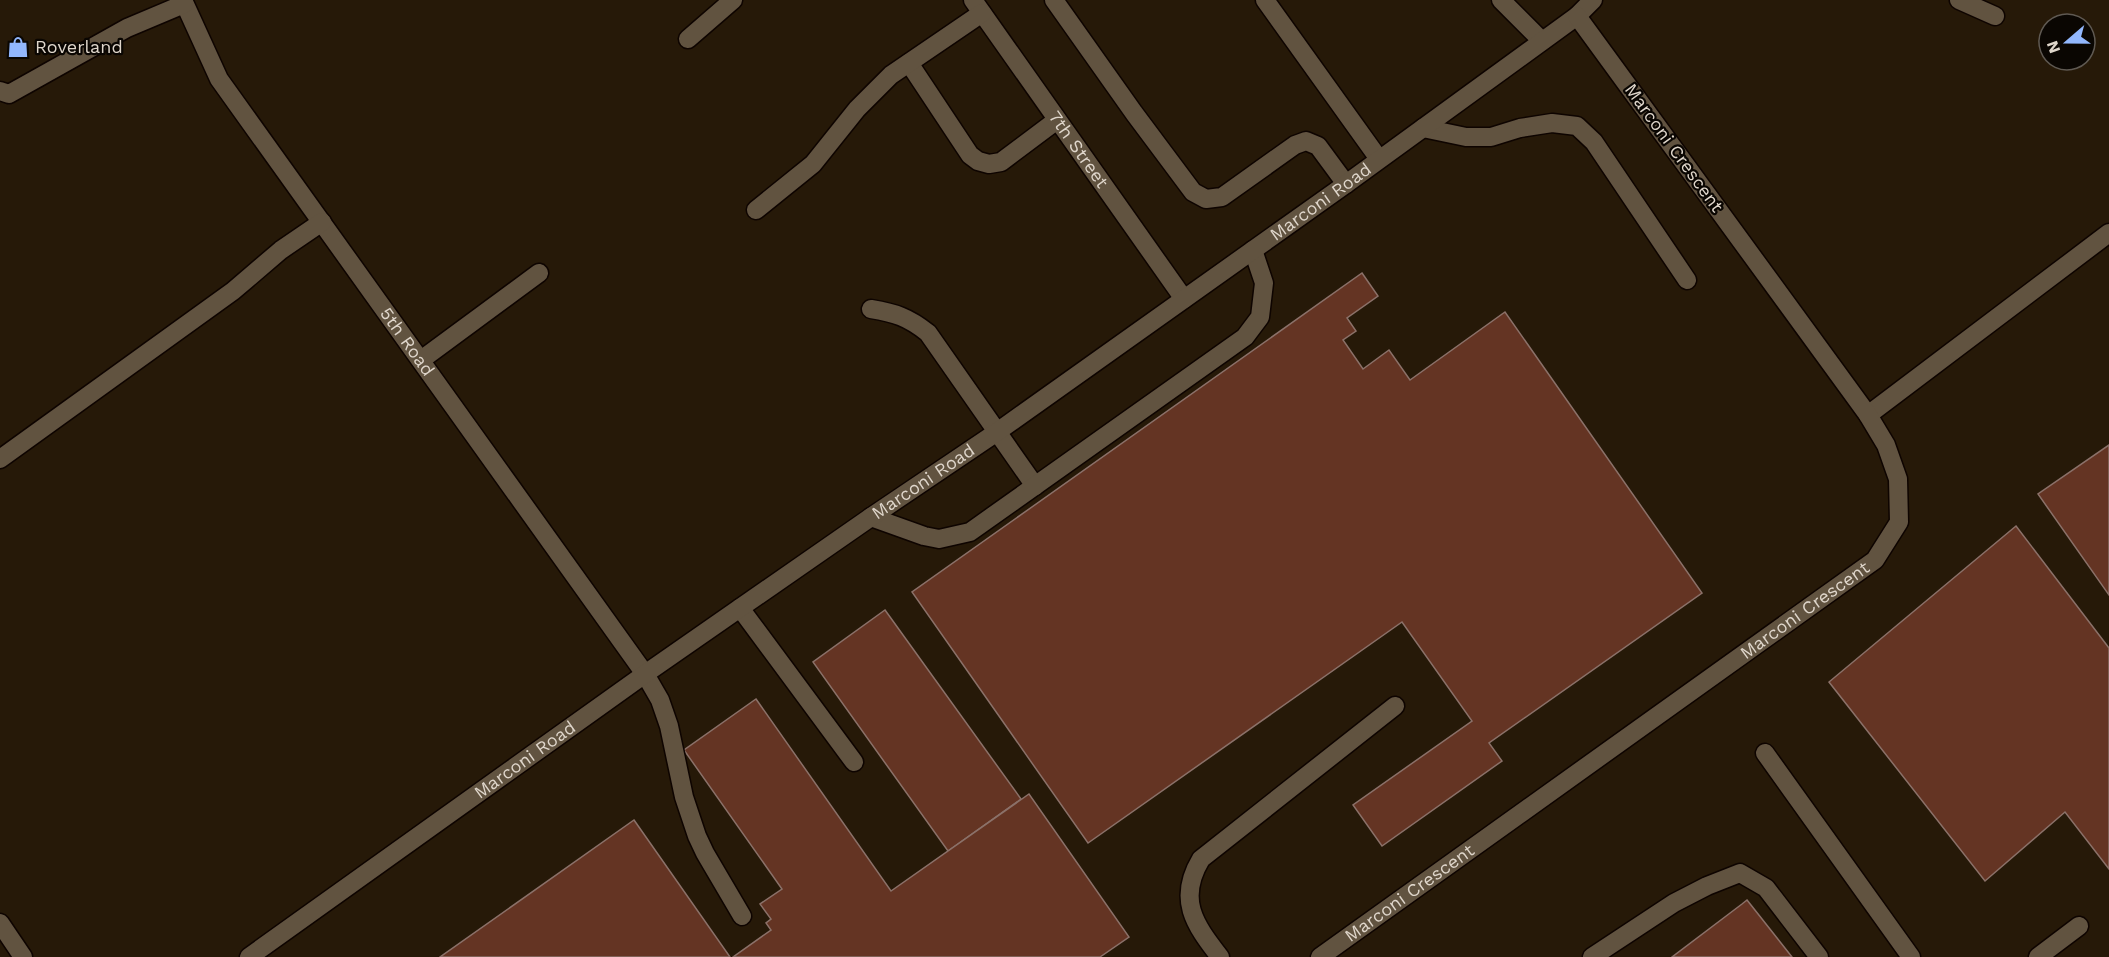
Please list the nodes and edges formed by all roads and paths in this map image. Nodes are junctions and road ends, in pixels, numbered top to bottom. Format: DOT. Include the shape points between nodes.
graph roads {
  1 [pos="732,0"];
  2 [pos="1054,0"];
  3 [pos="1265,0"];
  4 [pos="1501,0"];
  5 [pos="1593,0"];
  6 [pos="1959,0"];
  7 [pos="183,2"];
  8 [pos="978,6"];
  9 [pos="1577,16"];
  10 [pos="1995,16"];
  11 [pos="688,39"];
  12 [pos="1542,41"];
  13 [pos="909,63"];
  14 [pos="0,91"];
  15 [pos="1057,120"];
  16 [pos="1423,128"];
  17 [pos="1379,159"];
  18 [pos="1346,184"];
  19 [pos="756,210"];
  20 [pos="322,222"];
  21 [pos="2109,233"];
  22 [pos="1253,250"];
  23 [pos="539,273"];
  24 [pos="1687,280"];
  25 [pos="1184,299"];
  26 [pos="871,309"];
  27 [pos="421,360"];
  28 [pos="1868,415"];
  29 [pos="997,432"];
  30 [pos="0,459"];
  31 [pos="1035,486"];
  32 [pos="871,517"];
  33 [pos="740,608"];
  34 [pos="645,674"];
  35 [pos="1395,705"];
  36 [pos="1765,753"];
  37 [pos="854,762"];
  38 [pos="742,916"];
  39 [pos="0,923"];
  40 [pos="2079,926"];
  41 [pos="23,957"];
  42 [pos="249,957"];
  43 [pos="1220,957"];
  44 [pos="1320,957"];
  45 [pos="1592,957"];
  46 [pos="1819,957"];
  47 [pos="1911,957"];
  48 [pos="2038,957"];
  1 -- 11 [label="street"];
  2 -- 18 [label="street" via="1193,192 1206,199 1222,197 1306,141 1318,146"];
  3 -- 17 [label="street"];
  4 -- 12 [label="street"];
  5 -- 9 [label="street, Marconi Road"];
  6 -- 10 [label="street"];
  7 -- 14 [label="street" via="127,28 9,94"];
  7 -- 20 [label="street, 5th Road" via="219,79"];
  8 -- 13 [label="street"];
  8 -- 15 [label="street, 7th Street"];
  9 -- 12 [label="street, Marconi Road"];
  9 -- 28 [label="street, Marconi Crescent"];
  12 -- 16 [label="street, Marconi Road"];
  13 -- 15 [label="street" via="970,155 978,160 989,164 1001,162"];
  13 -- 19 [label="street" via="857,109 813,164"];
  15 -- 25 [label="street, 7th Street"];
  16 -- 17 [label="street, Marconi Road"];
  16 -- 24 [label="street" via="1466,137 1491,137 1552,123 1576,126 1594,142"];
  17 -- 18 [label="street, Marconi Road"];
  18 -- 22 [label="street, Marconi Road"];
  20 -- 27 [label="street, 5th Road"];
  20 -- 30 [label="street"];
  21 -- 28 [label="street"];
  22 -- 25 [label="street, Marconi Road"];
  22 -- 31 [label="street" via="1264,283 1260,317 1245,338"];
  23 -- 27 [label="street"];
  25 -- 29 [label="street, Marconi Road"];
  26 -- 29 [label="street" via="894,313 928,333"];
  27 -- 34 [label="street, 5th Road"];
  28 -- 44 [label="street, Marconi Crescent" via="1886,445 1898,479 1899,522 1875,560"];
  29 -- 31 [label="street"];
  29 -- 32 [label="street, Marconi Road"];
  31 -- 32 [label="street" via="970,532 939,539"];
  32 -- 33 [label="street, Marconi Road"];
  33 -- 34 [label="street, Marconi Road"];
  33 -- 37 [label="street"];
  34 -- 38 [label="street, 5th Road" via="669,726 697,836"];
  34 -- 42 [label="street, Marconi Road"];
  35 -- 43 [label="street" via="1201,859 1188,894 1191,912"];
  36 -- 47 [label="street"];
  39 -- 41 [label="street"];
  40 -- 48 [label="street"];
  45 -- 46 [label="street" via="1674,903 1740,873 1766,888"];
}
